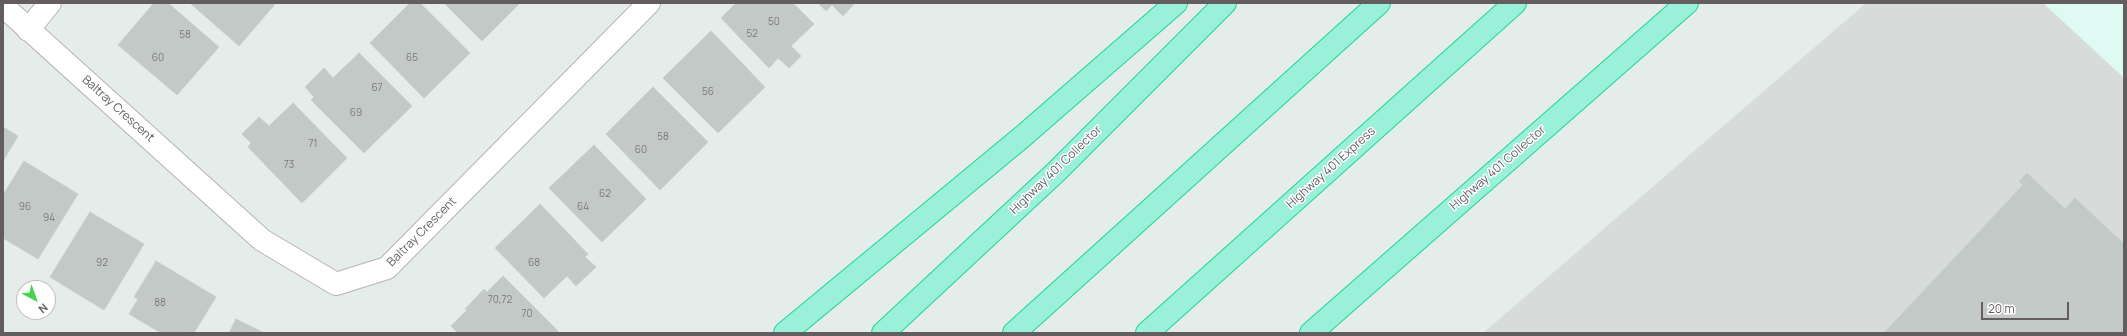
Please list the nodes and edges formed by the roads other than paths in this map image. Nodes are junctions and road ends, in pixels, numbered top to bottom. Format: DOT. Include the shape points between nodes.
graph roads {
  1 [pos="50,3"];
  2 [pos="649,3"];
  3 [pos="1176,3"];
  4 [pos="1225,3"];
  5 [pos="1379,3"];
  6 [pos="1515,3"];
  7 [pos="1687,3"];
  8 [pos="3,6"];
  9 [pos="28,30"];
  10 [pos="1464,197"];
  11 [pos="785,333"];
  12 [pos="883,333"];
  13 [pos="1014,333"];
  14 [pos="1147,333"];
  15 [pos="1311,333"];
  16 [pos="1333,333"];
  1 -- 9 [label="street"];
  2 -- 9 [label="street, Baltray Crescent" via="387,268 336,284 262,240 50,47"];
  3 -- 11 [label="highway" via="1022,136"];
  4 -- 12 [label="highway, Highway 401 Collector" via="1056,172"];
  5 -- 13 [label="highway"];
  6 -- 14 [label="highway, Highway 401 Express"];
  7 -- 10 [label="highway, Highway 401 Collector"];
  8 -- 9 [label="street, Baltray Crescent"];
  10 -- 15 [label="highway, Highway 401 Collector"];
  10 -- 16 [label="highway"];
}
